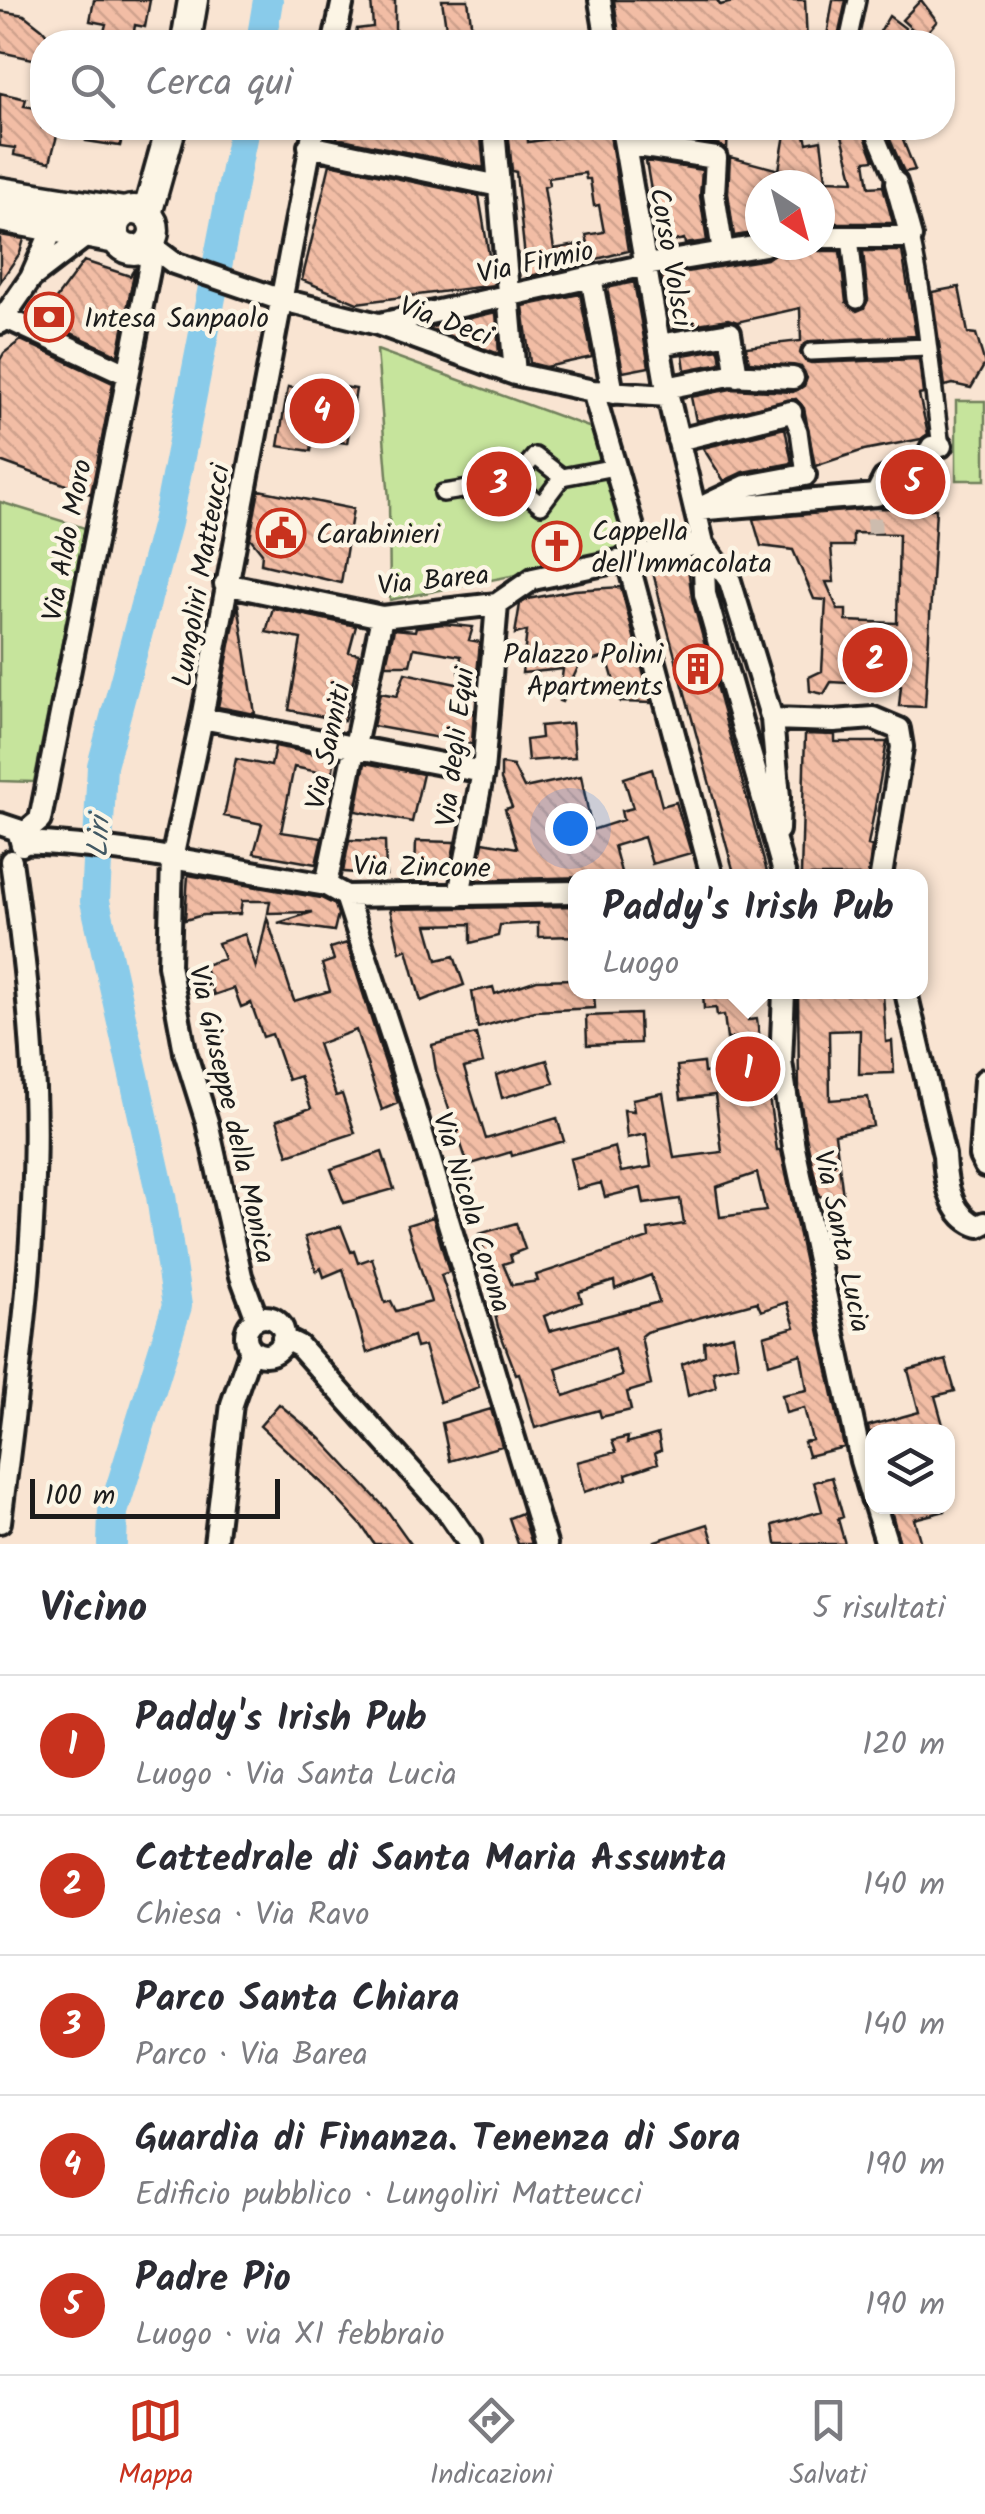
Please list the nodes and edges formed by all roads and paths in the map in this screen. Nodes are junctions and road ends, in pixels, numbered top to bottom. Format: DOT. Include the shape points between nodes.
graph roads {
  1 [pos="193,0"];
  2 [pos="344,0"];
  3 [pos="600,0"];
  4 [pos="857,0"];
  5 [pos="188,30"];
  6 [pos="337,30"];
  7 [pos="605,30"];
  8 [pos="851,30"];
  9 [pos="168,140"];
  10 [pos="311,140"];
  11 [pos="323,140"];
  12 [pos="495,140"];
  13 [pos="624,140"];
  14 [pos="640,140"];
  15 [pos="877,140"];
  16 [pos="896,183"];
  17 [pos="499,186"];
  18 [pos="0,192"];
  19 [pos="84,205"];
  20 [pos="0,217"];
  21 [pos="129,221"];
  22 [pos="52,228"];
  23 [pos="87,236"];
  24 [pos="835,237"];
  25 [pos="850,237"];
  26 [pos="911,237"];
  27 [pos="146,246"];
  28 [pos="745,248"];
  29 [pos="723,252"];
  30 [pos="646,265"];
  31 [pos="591,277"];
  32 [pos="31,278"];
  33 [pos="509,295"];
  34 [pos="271,296"];
  35 [pos="857,300"];
  36 [pos="2,320"];
  37 [pos="378,324"];
  38 [pos="659,345"];
  39 [pos="927,347"];
  40 [pos="810,352"];
  41 [pos="127,374"];
  42 [pos="515,374"];
  43 [pos="737,376"];
  44 [pos="794,378"];
  45 [pos="603,392"];
  46 [pos="667,392"];
  47 [pos="791,412"];
  48 [pos="678,440"];
  49 [pos="941,446"];
  50 [pos="616,467"];
  51 [pos="805,475"];
  52 [pos="562,476"];
  53 [pos="513,482"];
  54 [pos="443,492"];
  55 [pos="695,510"];
  56 [pos="703,543"];
  57 [pos="634,556"];
  58 [pos="225,584"];
  59 [pos="498,604"];
  60 [pos="382,617"];
  61 [pos="202,718"];
  62 [pos="772,719"];
  63 [pos="356,747"];
  64 [pos="482,772"];
  65 [pos="0,824"];
  66 [pos="22,839"];
  67 [pos="778,852"];
  68 [pos="162,858"];
  69 [pos="5,862"];
  70 [pos="710,869"];
  71 [pos="783,869"];
  72 [pos="882,869"];
  73 [pos="326,885"];
  74 [pos="568,892"];
  75 [pos="460,895"];
  76 [pos="346,896"];
  77 [pos="784,999"];
  78 [pos="908,999"];
  79 [pos="985,1080"];
  80 [pos="985,1166"];
  81 [pos="985,1223"];
  82 [pos="257,1319"];
  83 [pos="284,1338"];
  84 [pos="251,1350"];
  85 [pos="865,1474"];
  86 [pos="878,1514"];
  87 [pos="0,1522"];
  88 [pos="215,1544"];
  89 [pos="470,1544"];
  90 [pos="546,1544"];
  91 [pos="887,1544"];
  1 -- 5 [label="main road"];
  2 -- 6 [label="street"];
  3 -- 7 [label="street"];
  4 -- 8 [label="street"];
  9 -- 21 [label="main road"];
  10 -- 34 [label="street, Lungoliri Matteucci"];
  11 -- 17 [label="street"];
  12 -- 17 [label="street"];
  13 -- 30 [label="street, Corso Volsci"];
  14 -- 29 [label="street" via="716,158"];
  15 -- 16 [label="street"];
  16 -- 26 [label="street"];
  17 -- 33 [label="street"];
  18 -- 19 [label="main road"];
  19 -- 21 [label="main road"];
  19 -- 22 [label="main road"];
  20 -- 22 [label="main road"];
  21 -- 23 [label="main road"];
  21 -- 27 [label="main road" via="155,228"];
  22 -- 23 [label="main road"];
  22 -- 32 [label="street"];
  23 -- 32 [label="street"];
  24 -- 25 [label="street"];
  25 -- 26 [label="street"];
  25 -- 35 [label="street"];
  26 -- 39 [label="street"];
  27 -- 34 [label="street, Via Deci" via="174,263"];
  27 -- 41 [label="street, Via Aldo Moro" via="150,264"];
  28 -- 29 [label="street, Via Firmio"];
  29 -- 30 [label="street, Via Firmio"];
  30 -- 31 [label="street, Via Firmio"];
  30 -- 38 [label="street, Corso Volsci"];
  31 -- 33 [label="street, Via Firmio"];
  31 -- 45 [label="street"];
  32 -- 36 [label="street"];
  33 -- 37 [label="street, Via Firmio"];
  33 -- 42 [label="street"];
  34 -- 37 [label="street, Via Deci"];
  34 -- 58 [label="street, Lungoliri Matteucci"];
  36 -- 41 [label="street"];
  37 -- 42 [label="street, Via Deci"];
  38 -- 43 [label="street" via="730,333"];
  38 -- 46 [label="street, Corso Volsci"];
  39 -- 40 [label="street"];
  39 -- 49 [label="street"];
  41 -- 66 [label="street, Via Aldo Moro" via="40,820"];
  42 -- 45 [label="street, Via Deci"];
  43 -- 44 [label="street, Via Deci"];
  43 -- 46 [label="street, Via Deci"];
  45 -- 46 [label="street, Via Deci"];
  45 -- 50 [label="street"];
  46 -- 48 [label="street, Corso Volsci"];
  47 -- 48 [label="street"];
  47 -- 51 [label="street"];
  48 -- 55 [label="street, Corso Volsci"];
  49 -- 55 [label="street" via="884,479 876,495"];
  50 -- 52 [label="street"];
  50 -- 57 [label="street"];
  51 -- 55 [label="street" via="746,486"];
  52 -- 53 [label="street" via="535,456"];
  52 -- 53 [label="street" via="541,505"];
  53 -- 54 [label="street"];
  55 -- 56 [label="street, Corso Volsci"];
  56 -- 57 [label="street, Via Barea"];
  56 -- 62 [label="street" via="730,581"];
  56 -- 67 [label="street" via="705,594"];
  57 -- 59 [label="street, Via Barea" via="533,579"];
  57 -- 70 [label="street"];
  58 -- 60 [label="street, Via Barea"];
  58 -- 61 [label="street, Lungoliri Matteucci"];
  59 -- 60 [label="street, Via Barea"];
  59 -- 64 [label="street, Via degli Equi"];
  60 -- 63 [label="street, Via Sanniti"];
  61 -- 63 [label="street"];
  61 -- 68 [label="street, Lungoliri Matteucci"];
  62 -- 67 [label="street"];
  62 -- 72 [label="street" via="874,718 898,729 902,747"];
  63 -- 64 [label="street"];
  63 -- 73 [label="street, Via Sanniti"];
  64 -- 75 [label="street, Via degli Equi"];
  65 -- 66 [label="street" via="13,826"];
  66 -- 68 [label="street, Via Zincone"];
  66 -- 69 [label="street, Via Aldo Moro" via="19,854"];
  67 -- 71 [label="street"];
  68 -- 73 [label="street, Via Zincone"];
  68 -- 82 [label="street, Via Giuseppe della Monica" via="185,1052"];
  69 -- 87 [label="street" via="29,1011 34,1111 22,1355"];
  73 -- 76 [label="street, Via Zincone"];
  74 -- 75 [label="street, Via Zincone"];
  75 -- 76 [label="street, Via Zincone"];
  76 -- 90 [label="street, Via Nicola Corona"];
  77 -- 85 [label="street, Via Santa Lucia" via="782,1062 794,1147"];
  78 -- 81 [label="street" via="945,1180 970,1224"];
  79 -- 80 [label="street"];
  82 -- 83 [label="street" via="275,1321"];
  82 -- 84 [label="street" via="246,1333"];
  83 -- 84 [label="street" via="274,1353"];
  83 -- 89 [label="street" via="299,1346 448,1511"];
  84 -- 88 [label="street" via="232,1404"];
  86 -- 91 [label="street"];
}
